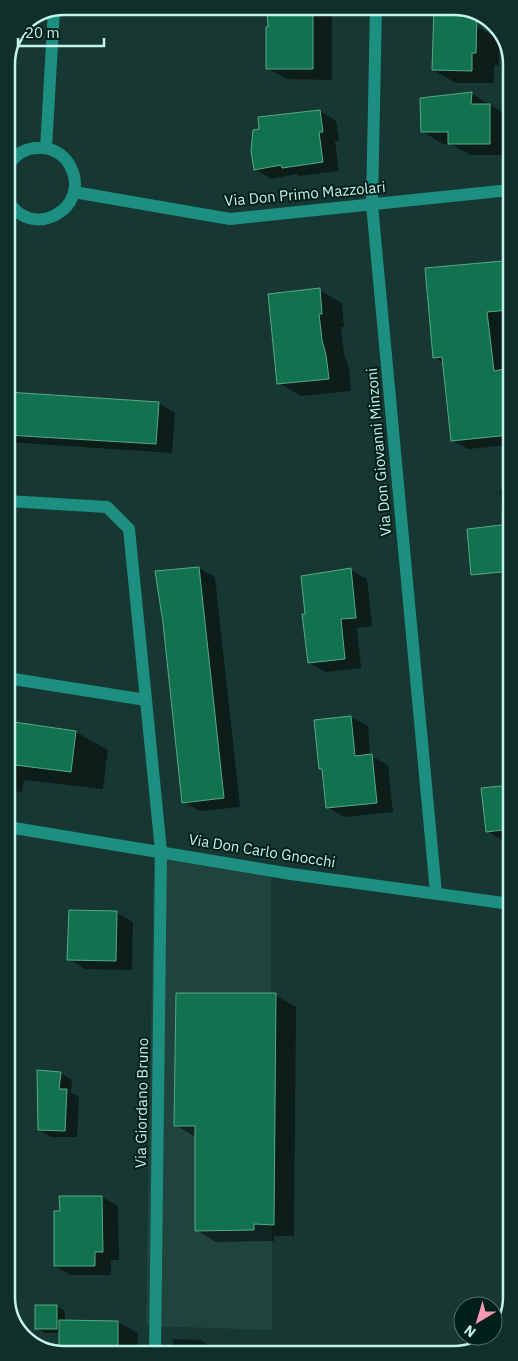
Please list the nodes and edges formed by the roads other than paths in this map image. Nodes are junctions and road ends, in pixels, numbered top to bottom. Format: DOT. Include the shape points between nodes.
graph roads {
  1 [pos="376,15"];
  2 [pos="54,16"];
  3 [pos="46,148"];
  4 [pos="15,157"];
  5 [pos="503,191"];
  6 [pos="74,192"];
  7 [pos="372,206"];
  8 [pos="15,209"];
  9 [pos="15,501"];
  10 [pos="15,679"];
  11 [pos="146,700"];
  12 [pos="15,828"];
  13 [pos="161,852"];
  14 [pos="436,893"];
  15 [pos="503,903"];
  16 [pos="155,1346"];
  1 -- 7 [label="street, Via Don Giovanni Minzoni"];
  2 -- 3 [label="street"];
  3 -- 4 [label="street" via="33,147"];
  3 -- 6 [label="street" via="66,159 75,181"];
  5 -- 7 [label="street, Via Don Primo Mazzolari"];
  6 -- 7 [label="street, Via Don Primo Mazzolari" via="230,219"];
  6 -- 8 [label="street" via="70,203 51,218 28,218"];
  7 -- 14 [label="street, Via Don Giovanni Minzoni"];
  9 -- 11 [label="street, Via Giordano Bruno" via="107,507 128,529"];
  10 -- 11 [label="street"];
  11 -- 13 [label="street, Via Giordano Bruno"];
  12 -- 13 [label="street, Via Don Carlo Gnocchi"];
  13 -- 14 [label="street, Via Don Carlo Gnocchi" via="291,874"];
  13 -- 16 [label="street, Via Giordano Bruno"];
  14 -- 15 [label="street, Via Don Carlo Gnocchi"];
}
